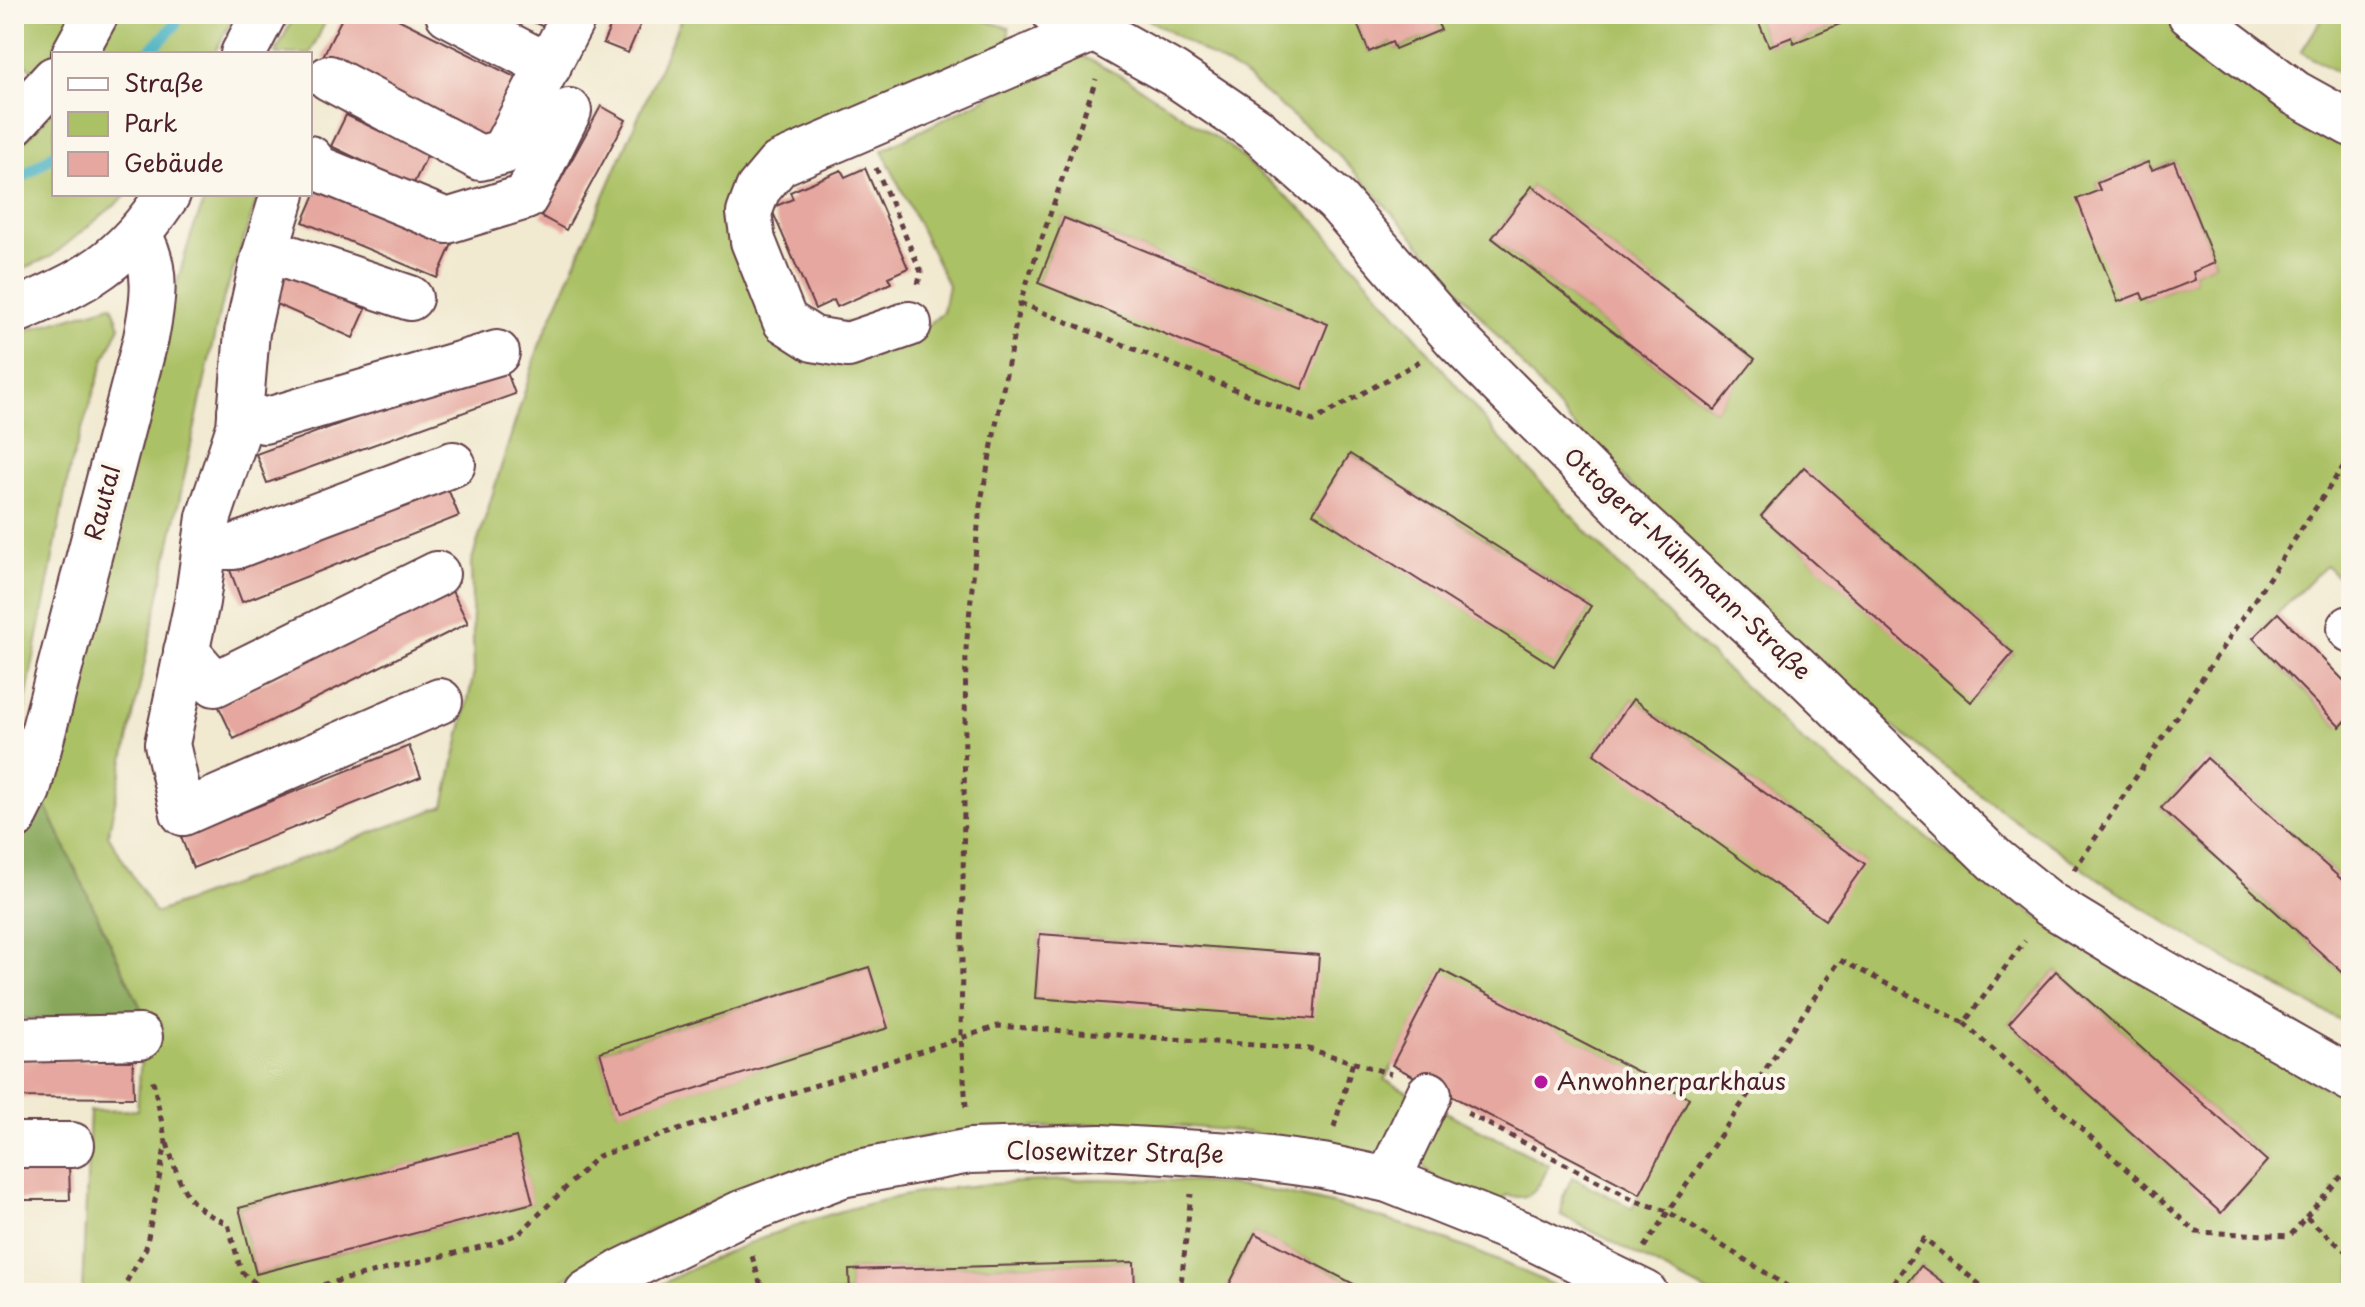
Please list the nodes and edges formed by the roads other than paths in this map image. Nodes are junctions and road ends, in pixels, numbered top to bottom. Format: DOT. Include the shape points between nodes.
graph roads {
  1 [pos="96,14"];
  2 [pos="264,14"];
  3 [pos="448,14"];
  4 [pos="575,14"];
  5 [pos="2190,14"];
  6 [pos="1075,22"];
  7 [pos="75,52"];
  8 [pos="244,52"];
  9 [pos="549,66"];
  10 [pos="329,78"];
  11 [pos="569,111"];
  12 [pos="2351,124"];
  13 [pos="312,160"];
  14 [pos="167,196"];
  15 [pos="282,196"];
  16 [pos="139,235"];
  17 [pos="267,250"];
  18 [pos="410,298"];
  19 [pos="14,312"];
  20 [pos="909,324"];
  21 [pos="497,353"];
  22 [pos="240,411"];
  23 [pos="453,464"];
  24 [pos="205,547"];
  25 [pos="437,574"];
  26 [pos="186,651"];
  27 [pos="440,701"];
  28 [pos="14,818"];
  29 [pos="140,1037"];
  30 [pos="14,1040"];
  31 [pos="2351,1079"];
  32 [pos="1429,1094"];
  33 [pos="14,1145"];
  34 [pos="72,1145"];
  35 [pos="1388,1180"];
  36 [pos="1634,1286"];
  37 [pos="587,1293"];
  1 -- 7 [label="street"];
  2 -- 8 [label="street"];
  3 -- 9 [label="street"];
  4 -- 9 [label="street"];
  5 -- 12 [label="street" via="2295,93"];
  6 -- 20 [label="street" via="860,130 779,164 758,189 749,213 753,241 785,321 813,339 848,345"];
  6 -- 31 [label="street, Ottogerd-Mühlmann-Straße" via="1174,74 1257,130 1337,201 1457,340 1635,519 1995,860 2051,905"];
  9 -- 10 [label="street" via="503,152 480,158"];
  11 -- 13 [label="street" via="526,197 447,221 318,168"];
  14 -- 16 [label="street"];
  15 -- 17 [label="street"];
  16 -- 19 [label="street" via="75,286"];
  16 -- 28 [label="street, Rautal" via="153,274 146,338 28,790"];
  17 -- 18 [label="street"];
  17 -- 22 [label="street" via="247,332"];
  21 -- 22 [label="street" via="264,421"];
  22 -- 24 [label="street"];
  23 -- 24 [label="street" via="234,547"];
  24 -- 26 [label="street"];
  25 -- 26 [label="street" via="215,684"];
  26 -- 27 [label="street" via="167,744 183,813"];
  29 -- 30 [label="street"];
  32 -- 35 [label="street"];
  33 -- 34 [label="street"];
  35 -- 36 [label="street, Closewitzer Straße" via="1526,1235"];
  35 -- 37 [label="street, Closewitzer Straße" via="1248,1156 1100,1147 970,1151 842,1175 739,1214"];
}
